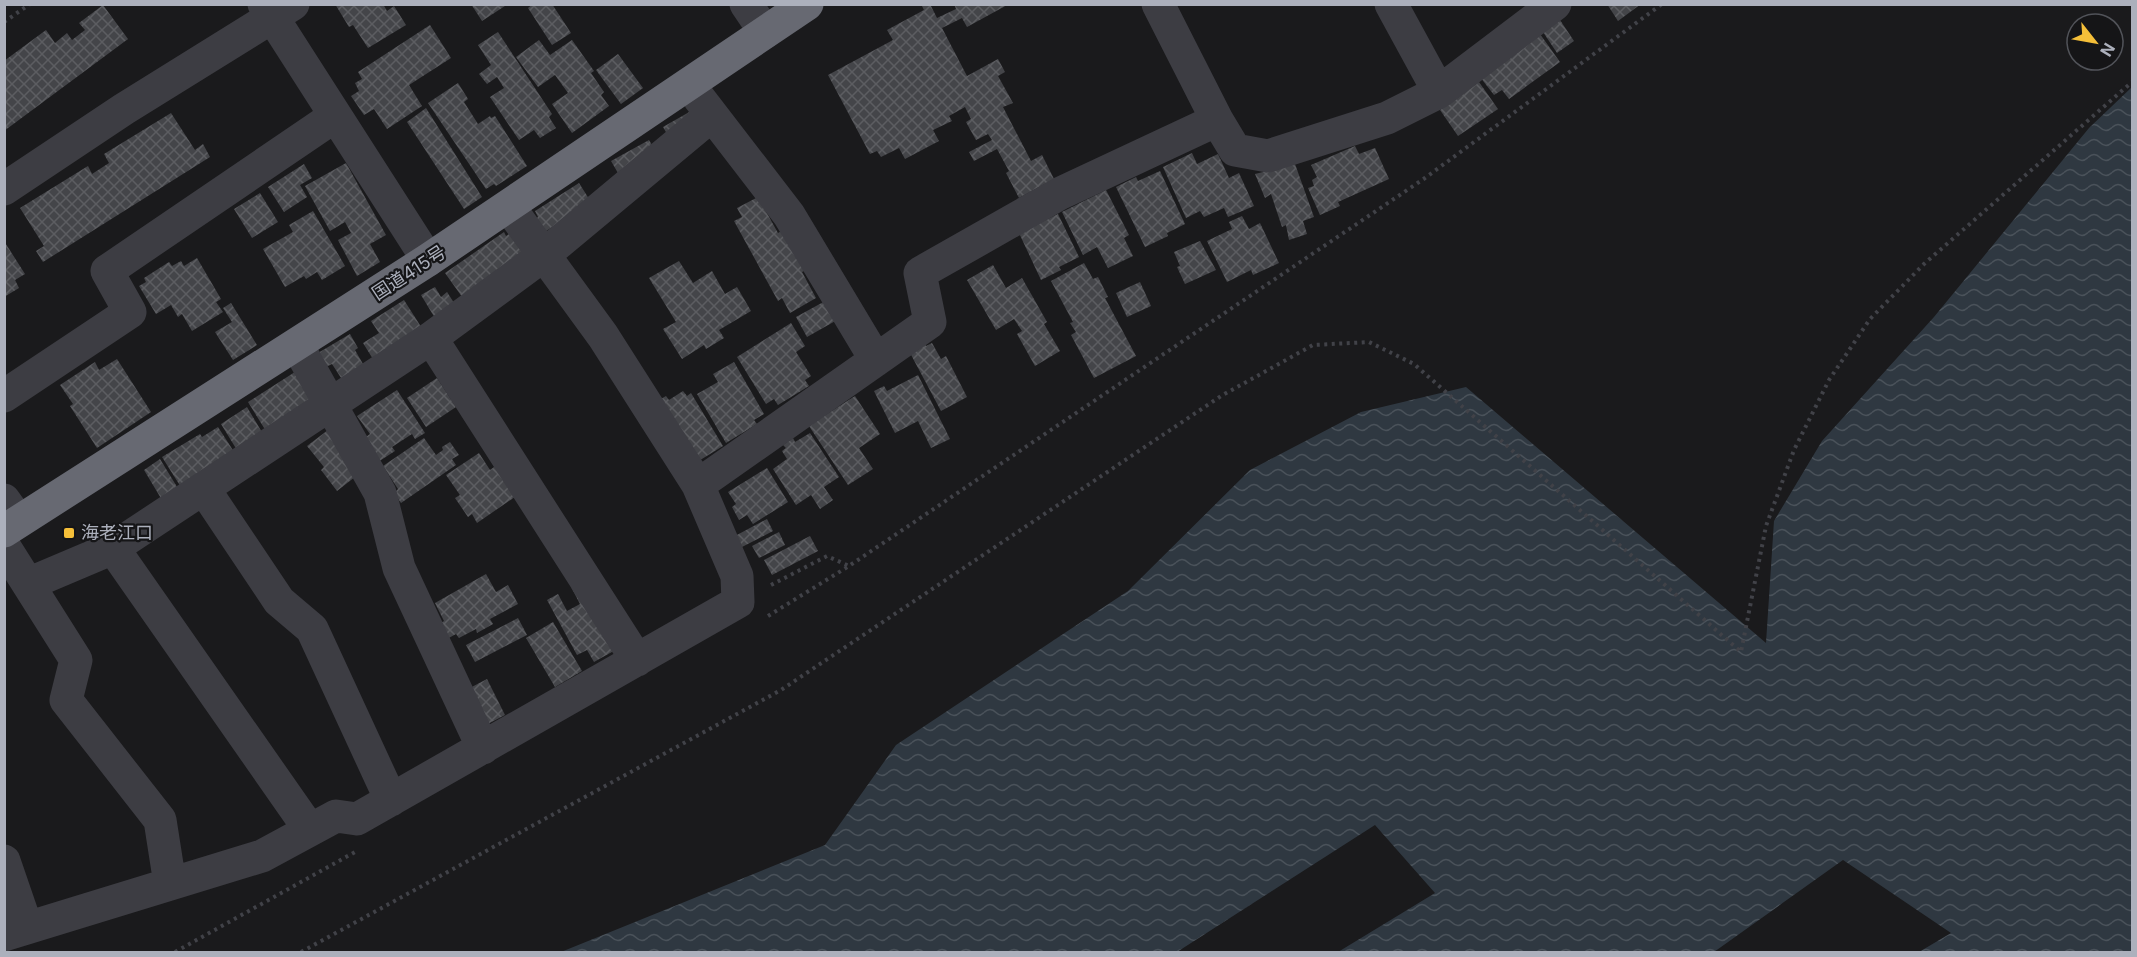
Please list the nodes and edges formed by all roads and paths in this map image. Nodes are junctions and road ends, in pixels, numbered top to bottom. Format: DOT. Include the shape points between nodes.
graph roads {
  1 [pos="30,4"];
  2 [pos="746,4"];
  3 [pos="807,4"];
  4 [pos="1158,4"];
  5 [pos="1391,4"];
  6 [pos="1555,4"];
  7 [pos="1662,4"];
  8 [pos="276,9"];
  9 [pos="768,20"];
  10 [pos="4,22"];
  11 [pos="2133,82"];
  12 [pos="688,85"];
  13 [pos="1439,92"];
  14 [pos="335,116"];
  15 [pos="712,116"];
  16 [pos="1217,120"];
  17 [pos="4,189"];
  18 [pos="508,207"];
  19 [pos="544,255"];
  20 [pos="429,260"];
  21 [pos="431,338"];
  22 [pos="297,345"];
  23 [pos="876,360"];
  24 [pos="4,396"];
  25 [pos="330,405"];
  26 [pos="698,486"];
  27 [pos="204,489"];
  28 [pos="8,524"];
  29 [pos="113,548"];
  30 [pos="849,566"];
  31 [pos="28,584"];
  32 [pos="751,610"];
  33 [pos="637,660"];
  34 [pos="483,748"];
  35 [pos="391,800"];
  36 [pos="310,830"];
  37 [pos="357,850"];
  38 [pos="4,861"];
  39 [pos="171,884"];
  40 [pos="16,932"];
  41 [pos="175,952"];
  42 [pos="301,952"];
  1 -- 10 [label="path"];
  2 -- 9 [label="street"];
  3 -- 9 [label="highway, 国道415号"];
  4 -- 16 [label="street"];
  5 -- 13 [label="street"];
  6 -- 13 [label="street"];
  7 -- 30 [label="path" via="1425,178"];
  8 -- 14 [label="street"];
  8 -- 17 [label="street"];
  9 -- 12 [label="highway, 国道415号"];
  11 -- 42 [label="path" via="1924,264 1870,319 1829,380 1794,450 1766,526 1741,652 1414,364 1369,342 1313,345 1221,396 781,690"];
  12 -- 15 [label="street"];
  12 -- 18 [label="highway, 国道415号"];
  13 -- 16 [label="street" via="1387,118 1268,156 1235,150"];
  14 -- 20 [label="street"];
  14 -- 24 [label="street" via="107,271 130,312"];
  15 -- 19 [label="street"];
  15 -- 23 [label="street" via="789,215"];
  16 -- 23 [label="street" via="1061,193 920,273 930,322"];
  18 -- 19 [label="street"];
  18 -- 20 [label="highway, 国道415号"];
  19 -- 21 [label="street"];
  19 -- 26 [label="street" via="603,336"];
  20 -- 22 [label="highway, 国道415号"];
  21 -- 25 [label="street"];
  21 -- 33 [label="street"];
  22 -- 25 [label="street"];
  22 -- 28 [label="highway, 国道415号"];
  23 -- 26 [label="street"];
  25 -- 27 [label="street"];
  25 -- 34 [label="street" via="380,493 399,568"];
  26 -- 32 [label="street"];
  27 -- 29 [label="street"];
  27 -- 35 [label="street" via="279,602 312,629"];
  28 -- 31 [label="street"];
  29 -- 31 [label="street"];
  29 -- 36 [label="street"];
  30 -- 32 [label="path"];
  30 -- 32 [label="path" via="827,556"];
  31 -- 39 [label="street" via="76,660 66,700 160,820"];
  32 -- 33 [label="street"];
  33 -- 34 [label="street"];
  34 -- 35 [label="street"];
  35 -- 36 [label="street" via="357,819 336,816"];
  36 -- 39 [label="street" via="262,856"];
  37 -- 41 [label="path"];
  38 -- 40 [label="street"];
  39 -- 40 [label="street"];
}
